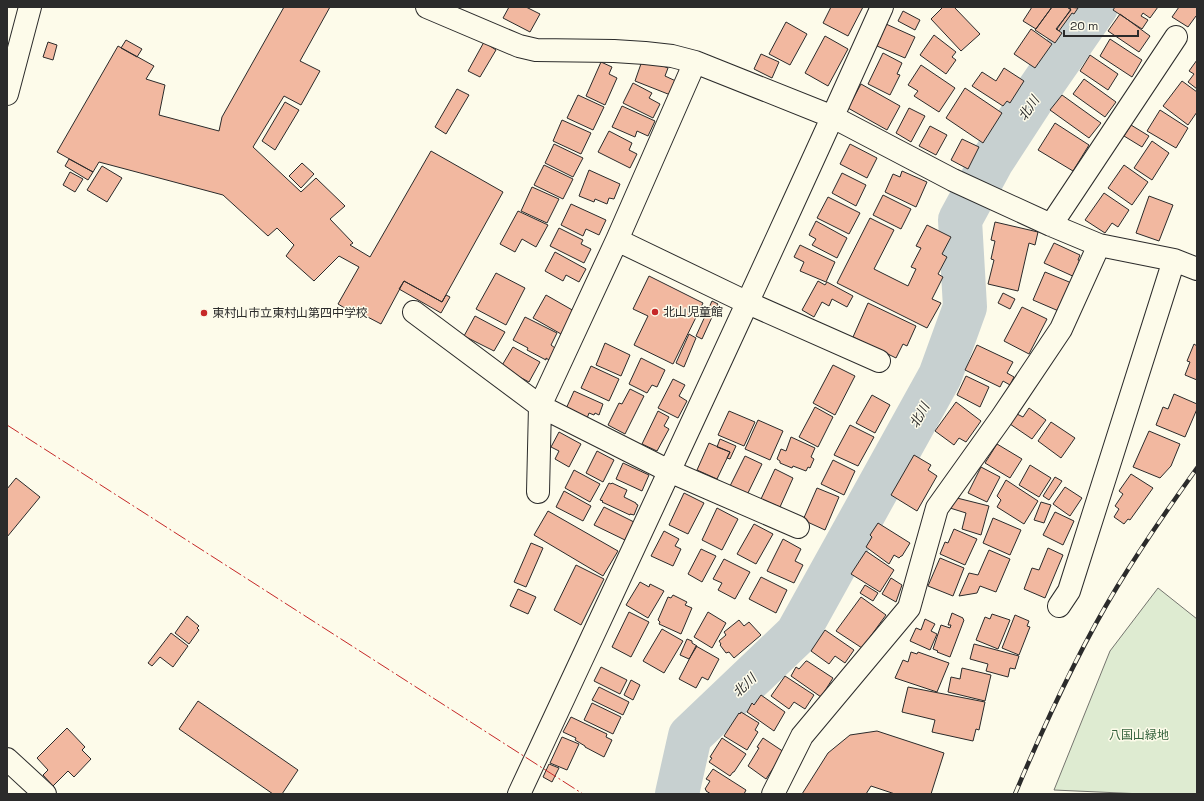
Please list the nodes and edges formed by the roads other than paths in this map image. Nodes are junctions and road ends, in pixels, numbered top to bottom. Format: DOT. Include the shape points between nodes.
graph roads {
  1 [pos="30,7"];
  2 [pos="427,7"];
  3 [pos="882,7"];
  4 [pos="1176,37"];
  5 [pos="695,62"];
  6 [pos="7,94"];
  7 [pos="833,117"];
  8 [pos="1051,225"];
  9 [pos="618,240"];
  10 [pos="1099,245"];
  11 [pos="1174,260"];
  12 [pos="1197,269"];
  13 [pos="748,303"];
  14 [pos="414,312"];
  15 [pos="879,361"];
  16 [pos="540,406"];
  17 [pos="669,472"];
  18 [pos="538,492"];
  19 [pos="798,527"];
  20 [pos="1059,606"];
  21 [pos="7,759"];
  22 [pos="45,794"];
  23 [pos="519,794"];
  24 [pos="773,794"];
  1 -- 6 [label="street"];
  2 -- 5 [label="street" via="518,46 536,50 645,53"];
  3 -- 7 [label="street"];
  4 -- 8 [label="street"];
  5 -- 7 [label="street"];
  5 -- 9 [label="street"];
  7 -- 8 [label="street" via="953,180"];
  7 -- 13 [label="street"];
  8 -- 10 [label="street"];
  9 -- 13 [label="street"];
  9 -- 16 [label="street"];
  10 -- 11 [label="street"];
  10 -- 24 [label="street" via="1061,329 937,508 909,608 802,736"];
  11 -- 12 [label="street"];
  11 -- 20 [label="street" via="1069,591"];
  13 -- 15 [label="street"];
  13 -- 17 [label="street"];
  14 -- 16 [label="street"];
  16 -- 17 [label="street"];
  16 -- 18 [label="street"];
  17 -- 19 [label="street"];
  17 -- 23 [label="street"];
  21 -- 22 [label="street"];
}
